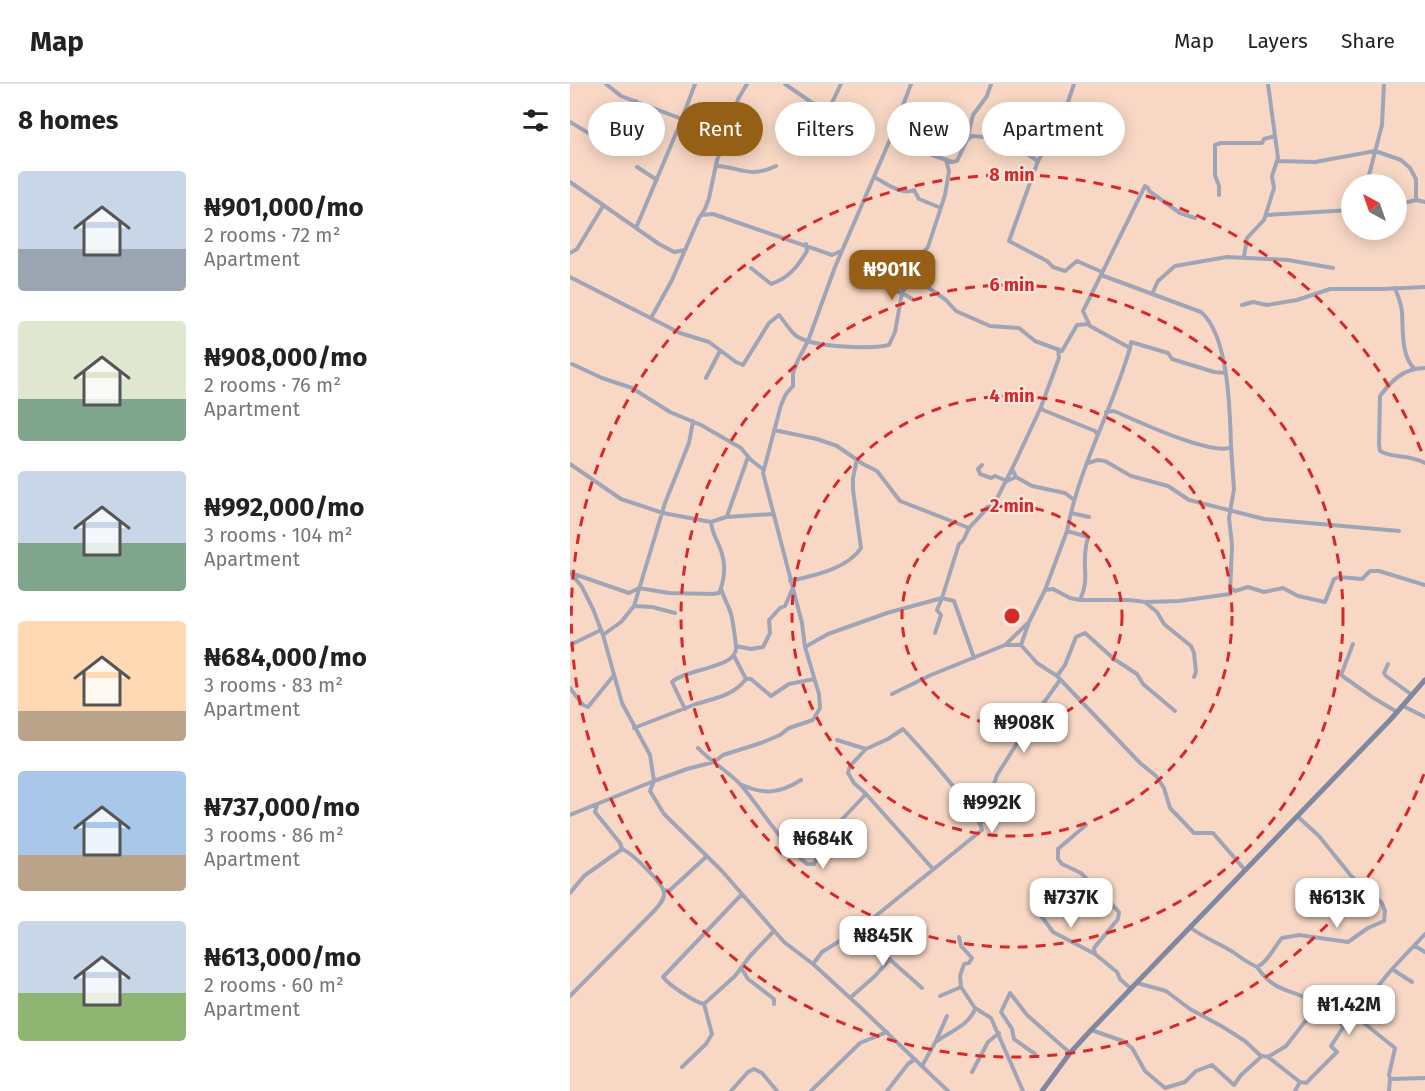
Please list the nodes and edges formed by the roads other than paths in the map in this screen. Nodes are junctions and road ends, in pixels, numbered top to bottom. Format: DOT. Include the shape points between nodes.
graph roads {
  1 [pos="606,84"];
  2 [pos="695,84"];
  3 [pos="747,84"];
  4 [pos="785,84"];
  5 [pos="841,84"];
  6 [pos="911,84"];
  7 [pos="992,84"];
  8 [pos="1074,84"];
  9 [pos="1269,84"];
  10 [pos="1384,84"];
  11 [pos="636,101"];
  12 [pos="688,102"];
  13 [pos="904,102"];
  14 [pos="677,117"];
  15 [pos="570,122"];
  16 [pos="970,126"];
  17 [pos="677,131"];
  18 [pos="1275,136"];
  19 [pos="970,137"];
  20 [pos="887,147"];
  21 [pos="1375,151"];
  22 [pos="937,156"];
  23 [pos="959,156"];
  24 [pos="946,159"];
  25 [pos="1038,161"];
  26 [pos="1277,161"];
  27 [pos="716,166"];
  28 [pos="776,166"];
  29 [pos="638,167"];
  30 [pos="1369,174"];
  31 [pos="874,177"];
  32 [pos="657,180"];
  33 [pos="570,182"];
  34 [pos="1219,195"];
  35 [pos="1416,200"];
  36 [pos="1425,202"];
  37 [pos="1407,203"];
  38 [pos="603,206"];
  39 [pos="941,208"];
  40 [pos="1341,211"];
  41 [pos="701,214"];
  42 [pos="1266,215"];
  43 [pos="1195,218"];
  44 [pos="636,228"];
  45 [pos="806,244"];
  46 [pos="685,250"];
  47 [pos="842,250"];
  48 [pos="570,252"];
  49 [pos="1244,257"];
  50 [pos="751,268"];
  51 [pos="1333,268"];
  52 [pos="914,272"];
  53 [pos="1101,273"];
  54 [pos="570,277"];
  55 [pos="881,286"];
  56 [pos="1425,286"];
  57 [pos="1395,288"];
  58 [pos="902,293"];
  59 [pos="1152,294"];
  60 [pos="912,299"];
  61 [pos="1242,305"];
  62 [pos="651,318"];
  63 [pos="1089,324"];
  64 [pos="808,340"];
  65 [pos="1130,348"];
  66 [pos="1058,349"];
  67 [pos="720,351"];
  68 [pos="572,364"];
  69 [pos="1414,368"];
  70 [pos="1425,368"];
  71 [pos="1226,373"];
  72 [pos="706,378"];
  73 [pos="1041,407"];
  74 [pos="1106,412"];
  75 [pos="693,421"];
  76 [pos="774,430"];
  77 [pos="1098,436"];
  78 [pos="1232,447"];
  79 [pos="749,457"];
  80 [pos="857,459"];
  81 [pos="1088,463"];
  82 [pos="1425,463"];
  83 [pos="570,464"];
  84 [pos="982,465"];
  85 [pos="1012,469"];
  86 [pos="764,470"];
  87 [pos="1016,477"];
  88 [pos="1006,481"];
  89 [pos="770,500"];
  90 [pos="1074,500"];
  91 [pos="1231,510"];
  92 [pos="663,513"];
  93 [pos="1071,513"];
  94 [pos="762,514"];
  95 [pos="773,514"];
  96 [pos="727,516"];
  97 [pos="1089,517"];
  98 [pos="711,522"];
  99 [pos="969,528"];
  100 [pos="1067,531"];
  101 [pos="1399,531"];
  102 [pos="570,572"];
  103 [pos="790,581"];
  104 [pos="1425,585"];
  105 [pos="639,588"];
  106 [pos="721,588"];
  107 [pos="1231,588"];
  108 [pos="793,590"];
  109 [pos="1045,590"];
  110 [pos="942,598"];
  111 [pos="1080,600"];
  112 [pos="1146,602"];
  113 [pos="634,606"];
  114 [pos="675,613"];
  115 [pos="1029,622"];
  116 [pos="602,632"];
  117 [pos="934,633"];
  118 [pos="1353,644"];
  119 [pos="570,645"];
  120 [pos="1005,645"];
  121 [pos="1021,645"];
  122 [pos="736,646"];
  123 [pos="805,647"];
  124 [pos="734,656"];
  125 [pos="974,658"];
  126 [pos="1388,664"];
  127 [pos="614,675"];
  128 [pos="1194,677"];
  129 [pos="1058,678"];
  130 [pos="814,679"];
  131 [pos="746,680"];
  132 [pos="1425,680"];
  133 [pos="570,688"];
  134 [pos="892,694"];
  135 [pos="1412,695"];
  136 [pos="1403,706"];
  137 [pos="685,709"];
  138 [pos="1175,711"];
  139 [pos="1398,712"];
  140 [pos="1425,717"];
  141 [pos="634,728"];
  142 [pos="837,740"];
  143 [pos="698,748"];
  144 [pos="866,749"];
  145 [pos="714,762"];
  146 [pos="801,780"];
  147 [pos="654,781"];
  148 [pos="740,784"];
  149 [pos="866,794"];
  150 [pos="597,804"];
  151 [pos="570,815"];
  152 [pos="1297,816"];
  153 [pos="981,823"];
  154 [pos="1086,825"];
  155 [pos="622,849"];
  156 [pos="707,856"];
  157 [pos="933,869"];
  158 [pos="1245,870"];
  159 [pos="667,891"];
  160 [pos="570,893"];
  161 [pos="742,894"];
  162 [pos="1039,914"];
  163 [pos="1191,928"];
  164 [pos="774,931"];
  165 [pos="853,933"];
  166 [pos="1425,934"];
  167 [pos="959,937"];
  168 [pos="1415,946"];
  169 [pos="1425,952"];
  170 [pos="1095,954"];
  171 [pos="890,959"];
  172 [pos="813,964"];
  173 [pos="1257,967"];
  174 [pos="741,968"];
  175 [pos="1392,969"];
  176 [pos="1412,982"];
  177 [pos="1137,983"];
  178 [pos="961,987"];
  179 [pos="922,988"];
  180 [pos="1131,990"];
  181 [pos="570,996"];
  182 [pos="940,996"];
  183 [pos="850,998"];
  184 [pos="704,1004"];
  185 [pos="774,1004"];
  186 [pos="1318,1005"];
  187 [pos="975,1009"];
  188 [pos="947,1016"];
  189 [pos="1352,1017"];
  190 [pos="1344,1026"];
  191 [pos="1091,1030"];
  192 [pos="887,1032"];
  193 [pos="999,1033"];
  194 [pos="936,1041"];
  195 [pos="1070,1053"];
  196 [pos="1035,1054"];
  197 [pos="1262,1056"];
  198 [pos="1268,1058"];
  199 [pos="915,1059"];
  200 [pos="922,1065"];
  201 [pos="682,1067"];
  202 [pos="972,1072"];
  203 [pos="1425,1078"];
  204 [pos="1390,1079"];
  205 [pos="1300,1082"];
  206 [pos="731,1091"];
  207 [pos="777,1091"];
  208 [pos="811,1091"];
  209 [pos="887,1091"];
  210 [pos="948,1091"];
  211 [pos="1023,1091"];
  212 [pos="1041,1091"];
  213 [pos="1295,1091"];
  214 [pos="1389,1091"];
  1 -- 11 [label="street" via="621,96"];
  2 -- 12 [label="street"];
  3 -- 27 [label="street" via="738,99"];
  4 -- 5 [label="street" via="827,112"];
  6 -- 13 [label="street"];
  7 -- 16 [label="street"];
  8 -- 25 [label="street" via="1063,117"];
  9 -- 18 [label="street"];
  10 -- 21 [label="street" via="1382,125"];
  11 -- 14 [label="street"];
  11 -- 15 [label="street" via="613,148"];
  17 -- 32 [label="street"];
  18 -- 26 [label="street"];
  18 -- 34 [label="street" via="1263,139 1262,143 1215,145"];
  19 -- 25 [label="street" via="1008,142"];
  20 -- 31 [label="street"];
  21 -- 26 [label="street" via="1315,162"];
  21 -- 30 [label="street"];
  21 -- 35 [label="street" via="1401,160 1410,168 1416,179"];
  22 -- 24 [label="street"];
  23 -- 24 [label="street" via="957,161"];
  24 -- 39 [label="street" via="949,171"];
  25 -- 53 [label="street" via="1009,241 1053,267 1065,271 1077,261"];
  26 -- 42 [label="street"];
  27 -- 28 [label="street" via="753,174"];
  27 -- 41 [label="street"];
  29 -- 32 [label="street"];
  31 -- 39 [label="street" via="902,192 914,190 920,199"];
  31 -- 47 [label="street"];
  32 -- 44 [label="street"];
  33 -- 38 [label="street"];
  35 -- 36 [label="street"];
  35 -- 37 [label="street"];
  38 -- 44 [label="street"];
  38 -- 48 [label="street" via="577,249"];
  39 -- 52 [label="street" via="928,247"];
  40 -- 42 [label="street"];
  41 -- 45 [label="street" via="713,214"];
  41 -- 46 [label="street"];
  42 -- 49 [label="street" via="1247,238"];
  43 -- 53 [label="street" via="1180,213 1145,186"];
  44 -- 46 [label="street" via="674,252"];
  45 -- 47 [label="street" via="832,255"];
  45 -- 50 [label="street" via="807,251 797,267 778,282 771,284"];
  46 -- 62 [label="street"];
  47 -- 64 [label="street"];
  49 -- 51 [label="street"];
  49 -- 59 [label="street" via="1175,266 1158,281"];
  52 -- 58 [label="street"];
  52 -- 66 [label="street" via="919,281 956,311 990,326 1019,328 1035,341"];
  53 -- 59 [label="street"];
  53 -- 63 [label="street" via="1083,311"];
  54 -- 62 [label="street"];
  55 -- 58 [label="street"];
  56 -- 57 [label="street"];
  57 -- 61 [label="street" via="1330,289 1297,300"];
  57 -- 69 [label="street" via="1405,347"];
  58 -- 60 [label="street"];
  58 -- 64 [label="street" via="889,345 855,347"];
  59 -- 71 [label="street" via="1208,318"];
  62 -- 67 [label="street" via="709,342"];
  63 -- 65 [label="street"];
  63 -- 66 [label="street" via="1077,325 1062,351"];
  64 -- 67 [label="street" via="794,335 779,315 769,322 743,365"];
  64 -- 76 [label="street"];
  65 -- 71 [label="street" via="1131,342 1168,353 1172,359"];
  65 -- 74 [label="street"];
  66 -- 73 [label="street" via="1059,358"];
  67 -- 72 [label="street"];
  68 -- 75 [label="street" via="632,388 670,412"];
  69 -- 70 [label="street"];
  69 -- 82 [label="street" via="1399,375 1380,396 1379,444 1380,451 1389,456 1407,456"];
  71 -- 78 [label="street"];
  73 -- 77 [label="street" via="1095,431"];
  73 -- 85 [label="street"];
  74 -- 77 [label="street"];
  74 -- 78 [label="street" via="1114,411 1209,448"];
  75 -- 79 [label="street" via="741,448"];
  75 -- 92 [label="street" via="689,443"];
  76 -- 80 [label="street" via="817,439"];
  76 -- 86 [label="street"];
  77 -- 81 [label="street"];
  78 -- 91 [label="street"];
  79 -- 86 [label="street"];
  79 -- 96 [label="street"];
  80 -- 99 [label="street" via="877,471 900,501"];
  80 -- 103 [label="street" via="853,490 861,549 834,567"];
  81 -- 90 [label="street"];
  81 -- 91 [label="street" via="1105,461 1131,476 1168,486 1189,500"];
  83 -- 92 [label="street" via="621,499"];
  84 -- 88 [label="street" via="978,469 980,474"];
  85 -- 87 [label="street"];
  85 -- 88 [label="street"];
  86 -- 89 [label="street"];
  87 -- 88 [label="street"];
  87 -- 90 [label="street" via="1032,486 1065,492"];
  88 -- 99 [label="street" via="993,506 987,507"];
  89 -- 94 [label="street"];
  89 -- 95 [label="street"];
  90 -- 93 [label="street"];
  91 -- 101 [label="street" via="1264,519"];
  91 -- 107 [label="street"];
  92 -- 98 [label="street"];
  92 -- 105 [label="street"];
  93 -- 97 [label="street"];
  93 -- 100 [label="street"];
  94 -- 95 [label="street"];
  94 -- 96 [label="street"];
  95 -- 103 [label="street"];
  96 -- 98 [label="street"];
  98 -- 106 [label="street" via="712,534 723,555"];
  99 -- 110 [label="street" via="958,544"];
  100 -- 109 [label="street"];
  100 -- 111 [label="street" via="1088,537 1087,577"];
  102 -- 105 [label="street" via="629,593"];
  102 -- 116 [label="street" via="585,591"];
  103 -- 108 [label="street"];
  104 -- 107 [label="street" via="1370,571 1362,579 1334,579 1325,602 1283,588 1264,592 1248,587 1235,591"];
  105 -- 106 [label="street" via="712,594"];
  105 -- 113 [label="street"];
  106 -- 122 [label="street"];
  107 -- 112 [label="street" via="1230,594"];
  108 -- 122 [label="street" via="785,606 769,620 770,633 763,647"];
  108 -- 123 [label="street"];
  109 -- 111 [label="street" via="1053,589"];
  109 -- 115 [label="street"];
  110 -- 117 [label="street"];
  110 -- 123 [label="street" via="828,634"];
  110 -- 125 [label="street" via="954,601"];
  111 -- 112 [label="street"];
  112 -- 128 [label="street" via="1164,624 1191,646"];
  113 -- 114 [label="street"];
  113 -- 116 [label="street" via="621,622"];
  115 -- 120 [label="street"];
  115 -- 121 [label="street"];
  116 -- 119 [label="street"];
  116 -- 127 [label="street"];
  118 -- 139 [label="street" via="1341,675"];
  120 -- 121 [label="street"];
  120 -- 125 [label="street"];
  121 -- 129 [label="street"];
  122 -- 124 [label="street"];
  123 -- 130 [label="street"];
  124 -- 131 [label="street"];
  124 -- 137 [label="street" via="723,664 688,672 672,682"];
  125 -- 134 [label="street"];
  126 -- 135 [label="street" via="1386,676"];
  127 -- 133 [label="street" via="588,707"];
  127 -- 141 [label="street"];
  129 -- 138 [label="street" via="1076,637 1085,633 1137,674"];
  129 -- 153 [label="street" via="997,775"];
  129 -- 158 [label="street" via="1156,776 1167,801 1185,825 1194,833 1213,833"];
  130 -- 131 [label="street" via="789,684 771,696 752,680"];
  130 -- 145 [label="street" via="820,708 813,720"];
  131 -- 137 [label="street" via="727,695"];
  132 -- 135 [label="street"];
  135 -- 136 [label="street"];
  136 -- 139 [label="street"];
  136 -- 140 [label="street"];
  137 -- 141 [label="street"];
  139 -- 152 [label="street"];
  141 -- 147 [label="street" via="651,755"];
  142 -- 144 [label="street"];
  143 -- 145 [label="street"];
  144 -- 149 [label="street" via="848,773"];
  144 -- 153 [label="street" via="903,729"];
  145 -- 147 [label="street"];
  145 -- 148 [label="street"];
  146 -- 148 [label="street" via="781,790 763,792"];
  147 -- 150 [label="street"];
  147 -- 156 [label="street" via="650,791 657,806"];
  148 -- 149 [label="street" via="807,864 814,864 831,831"];
  149 -- 157 [label="street"];
  150 -- 151 [label="street"];
  150 -- 155 [label="street" via="595,812"];
  152 -- 158 [label="street"];
  152 -- 173 [label="street" via="1352,877 1382,903 1384,921 1348,942 1299,935 1282,938 1264,964"];
  153 -- 157 [label="street" via="982,830"];
  154 -- 170 [label="street" via="1058,849 1058,859 1081,873 1119,912 1118,919 1094,948"];
  155 -- 159 [label="street"];
  155 -- 160 [label="street" via="584,876"];
  156 -- 159 [label="street"];
  156 -- 161 [label="street"];
  157 -- 165 [label="street"];
  158 -- 163 [label="street"];
  159 -- 181 [label="street" via="655,910"];
  161 -- 164 [label="street"];
  161 -- 184 [label="street" via="663,977"];
  162 -- 170 [label="street" via="1053,932"];
  163 -- 173 [label="street"];
  163 -- 177 [label="street"];
  164 -- 172 [label="street"];
  164 -- 174 [label="street"];
  165 -- 171 [label="street" via="869,940"];
  165 -- 172 [label="street" via="822,952"];
  166 -- 168 [label="street"];
  167 -- 178 [label="street" via="961,946 972,958 964,964"];
  168 -- 169 [label="street"];
  168 -- 175 [label="street"];
  170 -- 180 [label="street"];
  171 -- 179 [label="street"];
  171 -- 183 [label="street"];
  172 -- 183 [label="street"];
  173 -- 186 [label="street" via="1282,990"];
  174 -- 184 [label="street"];
  174 -- 185 [label="street" via="748,979 774,999"];
  175 -- 176 [label="street"];
  175 -- 189 [label="street"];
  177 -- 180 [label="street"];
  177 -- 197 [label="street" via="1166,991"];
  178 -- 182 [label="street"];
  178 -- 187 [label="street"];
  180 -- 191 [label="street"];
  183 -- 192 [label="street"];
  184 -- 201 [label="street" via="712,1034"];
  186 -- 190 [label="street"];
  186 -- 198 [label="street" via="1286,1046"];
  187 -- 193 [label="street" via="991,1018"];
  187 -- 194 [label="street" via="972,1017"];
  188 -- 194 [label="street"];
  189 -- 190 [label="street"];
  189 -- 204 [label="street" via="1365,1022 1395,1048"];
  190 -- 205 [label="street" via="1331,1046 1337,1052 1306,1083"];
  191 -- 195 [label="street"];
  191 -- 197 [label="street" via="1132,1048 1145,1071 1165,1088 1185,1082 1196,1071 1212,1065 1234,1085"];
  192 -- 199 [label="street"];
  192 -- 208 [label="street" via="860,1043"];
  193 -- 202 [label="street" via="988,1041"];
  193 -- 211 [label="street"];
  194 -- 200 [label="street"];
  195 -- 196 [label="street" via="1027,1015 1010,993 1001,1012 1014,1039"];
  195 -- 212 [label="street"];
  197 -- 198 [label="street"];
  198 -- 205 [label="street"];
  199 -- 200 [label="street"];
  199 -- 209 [label="street"];
  200 -- 210 [label="street"];
  203 -- 204 [label="street"];
  204 -- 214 [label="street"];
  205 -- 213 [label="street"];
  206 -- 207 [label="street" via="754,1069"];
}
